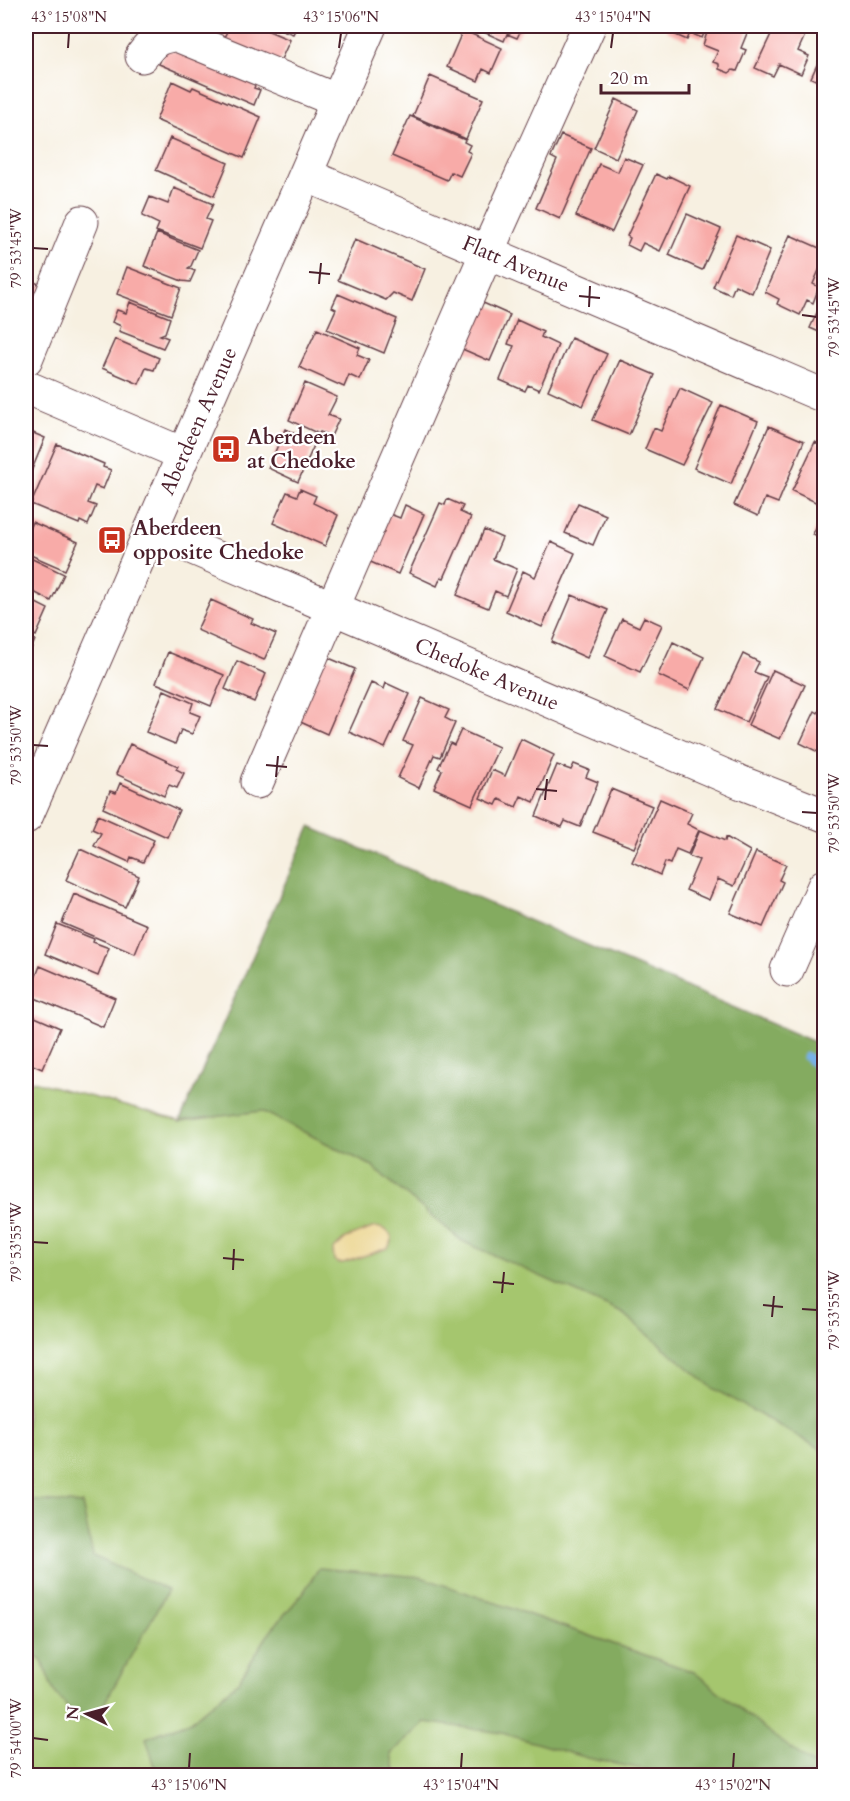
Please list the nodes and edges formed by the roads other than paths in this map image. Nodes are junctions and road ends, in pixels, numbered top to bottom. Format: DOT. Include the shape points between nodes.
graph roads {
  1 [pos="370,26"];
  2 [pos="589,26"];
  3 [pos="142,56"];
  4 [pos="338,101"];
  5 [pos="306,175"];
  6 [pos="82,222"];
  7 [pos="487,252"];
  8 [pos="26,359"];
  9 [pos="26,387"];
  10 [pos="825,396"];
  11 [pos="183,453"];
  12 [pos="151,530"];
  13 [pos="332,607"];
  14 [pos="258,782"];
  15 [pos="28,805"];
  16 [pos="825,815"];
  17 [pos="825,886"];
  18 [pos="787,970"];
  1 -- 4 [label="street, Aberdeen Avenue"];
  2 -- 7 [label="street"];
  3 -- 4 [label="street" via="162,35 177,34"];
  4 -- 5 [label="street, Aberdeen Avenue"];
  5 -- 7 [label="street, Flatt Avenue"];
  5 -- 11 [label="street, Aberdeen Avenue"];
  6 -- 8 [label="street"];
  7 -- 10 [label="street, Flatt Avenue"];
  7 -- 13 [label="street"];
  9 -- 11 [label="street"];
  11 -- 12 [label="street, Aberdeen Avenue"];
  12 -- 13 [label="street, Chedoke Avenue"];
  12 -- 15 [label="street, Aberdeen Avenue"];
  13 -- 14 [label="street"];
  13 -- 16 [label="street, Chedoke Avenue"];
  17 -- 18 [label="street"];
}
